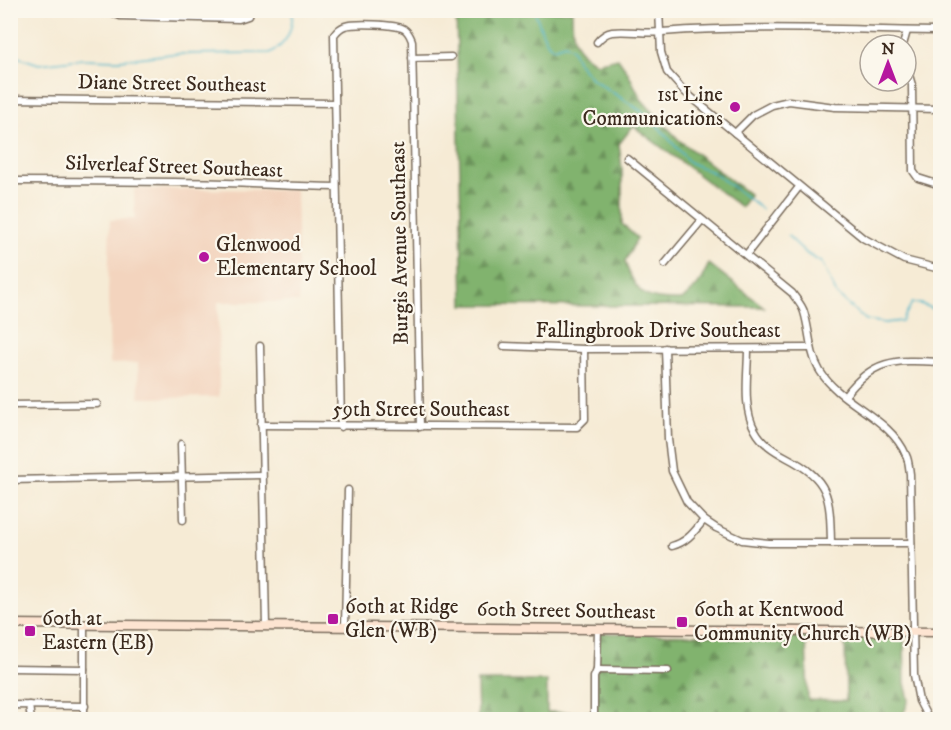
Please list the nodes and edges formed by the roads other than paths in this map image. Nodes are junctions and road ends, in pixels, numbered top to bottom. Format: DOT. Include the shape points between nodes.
graph roads {
  1 [pos="100,10"];
  2 [pos="659,10"];
  3 [pos="250,13"];
  4 [pos="172,14"];
  5 [pos="907,31"];
  6 [pos="940,31"];
  7 [pos="659,33"];
  8 [pos="597,42"];
  9 [pos="451,57"];
  10 [pos="412,58"];
  11 [pos="912,93"];
  12 [pos="10,99"];
  13 [pos="334,103"];
  14 [pos="912,108"];
  15 [pos="940,109"];
  16 [pos="735,133"];
  17 [pos="627,158"];
  18 [pos="10,180"];
  19 [pos="940,185"];
  20 [pos="336,187"];
  21 [pos="800,188"];
  22 [pos="702,220"];
  23 [pos="746,255"];
  24 [pos="665,264"];
  25 [pos="940,269"];
  26 [pos="260,346"];
  27 [pos="504,346"];
  28 [pos="665,348"];
  29 [pos="811,348"];
  30 [pos="584,349"];
  31 [pos="748,349"];
  32 [pos="937,362"];
  33 [pos="845,396"];
  34 [pos="97,404"];
  35 [pos="10,405"];
  36 [pos="261,425"];
  37 [pos="341,426"];
  38 [pos="420,427"];
  39 [pos="181,444"];
  40 [pos="262,475"];
  41 [pos="182,476"];
  42 [pos="10,480"];
  43 [pos="348,490"];
  44 [pos="183,520"];
  45 [pos="704,520"];
  46 [pos="831,543"];
  47 [pos="911,543"];
  48 [pos="672,546"];
  49 [pos="10,624"];
  50 [pos="84,624"];
  51 [pos="266,626"];
  52 [pos="345,627"];
  53 [pos="598,629"];
  54 [pos="913,632"];
  55 [pos="940,632"];
  56 [pos="10,668"];
  57 [pos="84,669"];
  58 [pos="597,670"];
  59 [pos="668,671"];
  60 [pos="10,705"];
  61 [pos="28,705"];
  62 [pos="85,706"];
  63 [pos="31,720"];
  64 [pos="84,720"];
  65 [pos="594,720"];
  66 [pos="929,720"];
  1 -- 4 [label="street" via="120,16"];
  2 -- 7 [label="street"];
  3 -- 4 [label="street" via="239,19"];
  5 -- 6 [label="street"];
  5 -- 7 [label="street" via="769,28"];
  7 -- 8 [label="street" via="610,32"];
  7 -- 16 [label="street" via="667,72"];
  9 -- 10 [label="street"];
  10 -- 13 [label="street, Burgis Avenue Southeast" via="412,41 402,28 346,26 337,30 333,48"];
  10 -- 38 [label="street, Burgis Avenue Southeast"];
  11 -- 14 [label="street"];
  12 -- 13 [label="street, Diane Street Southeast"];
  13 -- 20 [label="street"];
  14 -- 15 [label="street"];
  14 -- 16 [label="street" via="835,107 789,100 753,115"];
  14 -- 19 [label="street" via="913,171 918,178"];
  16 -- 21 [label="street"];
  17 -- 22 [label="street"];
  18 -- 20 [label="street, Silverleaf Street Southeast"];
  20 -- 37 [label="street"];
  21 -- 23 [label="street"];
  21 -- 25 [label="street" via="879,248 904,260"];
  22 -- 23 [label="street"];
  22 -- 24 [label="street"];
  23 -- 29 [label="street" via="792,293 804,309"];
  26 -- 36 [label="street"];
  27 -- 30 [label="street, Fallingbrook Drive Southeast"];
  28 -- 30 [label="street, Fallingbrook Drive Southeast"];
  28 -- 31 [label="street, Fallingbrook Drive Southeast"];
  28 -- 45 [label="street" via="672,471 687,502"];
  29 -- 31 [label="street, Fallingbrook Drive Southeast"];
  29 -- 33 [label="street" via="820,370"];
  30 -- 38 [label="street, 59th Street Southeast" via="585,419 572,428"];
  31 -- 46 [label="street" via="748,413 754,429 773,450 808,470 822,484 828,498"];
  32 -- 33 [label="street" via="885,363 868,372"];
  33 -- 47 [label="street" via="887,430 907,456"];
  34 -- 35 [label="street"];
  36 -- 37 [label="street, 59th Street Southeast"];
  36 -- 40 [label="street"];
  37 -- 38 [label="street, 59th Street Southeast"];
  39 -- 41 [label="street"];
  40 -- 41 [label="street"];
  40 -- 51 [label="street"];
  41 -- 42 [label="street"];
  41 -- 44 [label="street"];
  43 -- 52 [label="street"];
  45 -- 46 [label="street" via="742,540"];
  45 -- 48 [label="street" via="686,540"];
  46 -- 47 [label="street"];
  47 -- 54 [label="street"];
  49 -- 50 [label="main road, 60th Street Southeast"];
  50 -- 51 [label="main road, 60th Street Southeast"];
  50 -- 57 [label="street"];
  51 -- 52 [label="main road, 60th Street Southeast"];
  52 -- 53 [label="main road, 60th Street Southeast"];
  53 -- 54 [label="main road, 60th Street Southeast"];
  53 -- 58 [label="street"];
  54 -- 55 [label="main road, 60th Street Southeast"];
  54 -- 66 [label="street" via="916,687"];
  56 -- 57 [label="street"];
  57 -- 62 [label="street"];
  58 -- 59 [label="street"];
  58 -- 65 [label="street"];
  60 -- 61 [label="street"];
  61 -- 62 [label="street"];
  61 -- 63 [label="street"];
  62 -- 64 [label="street"];
}
